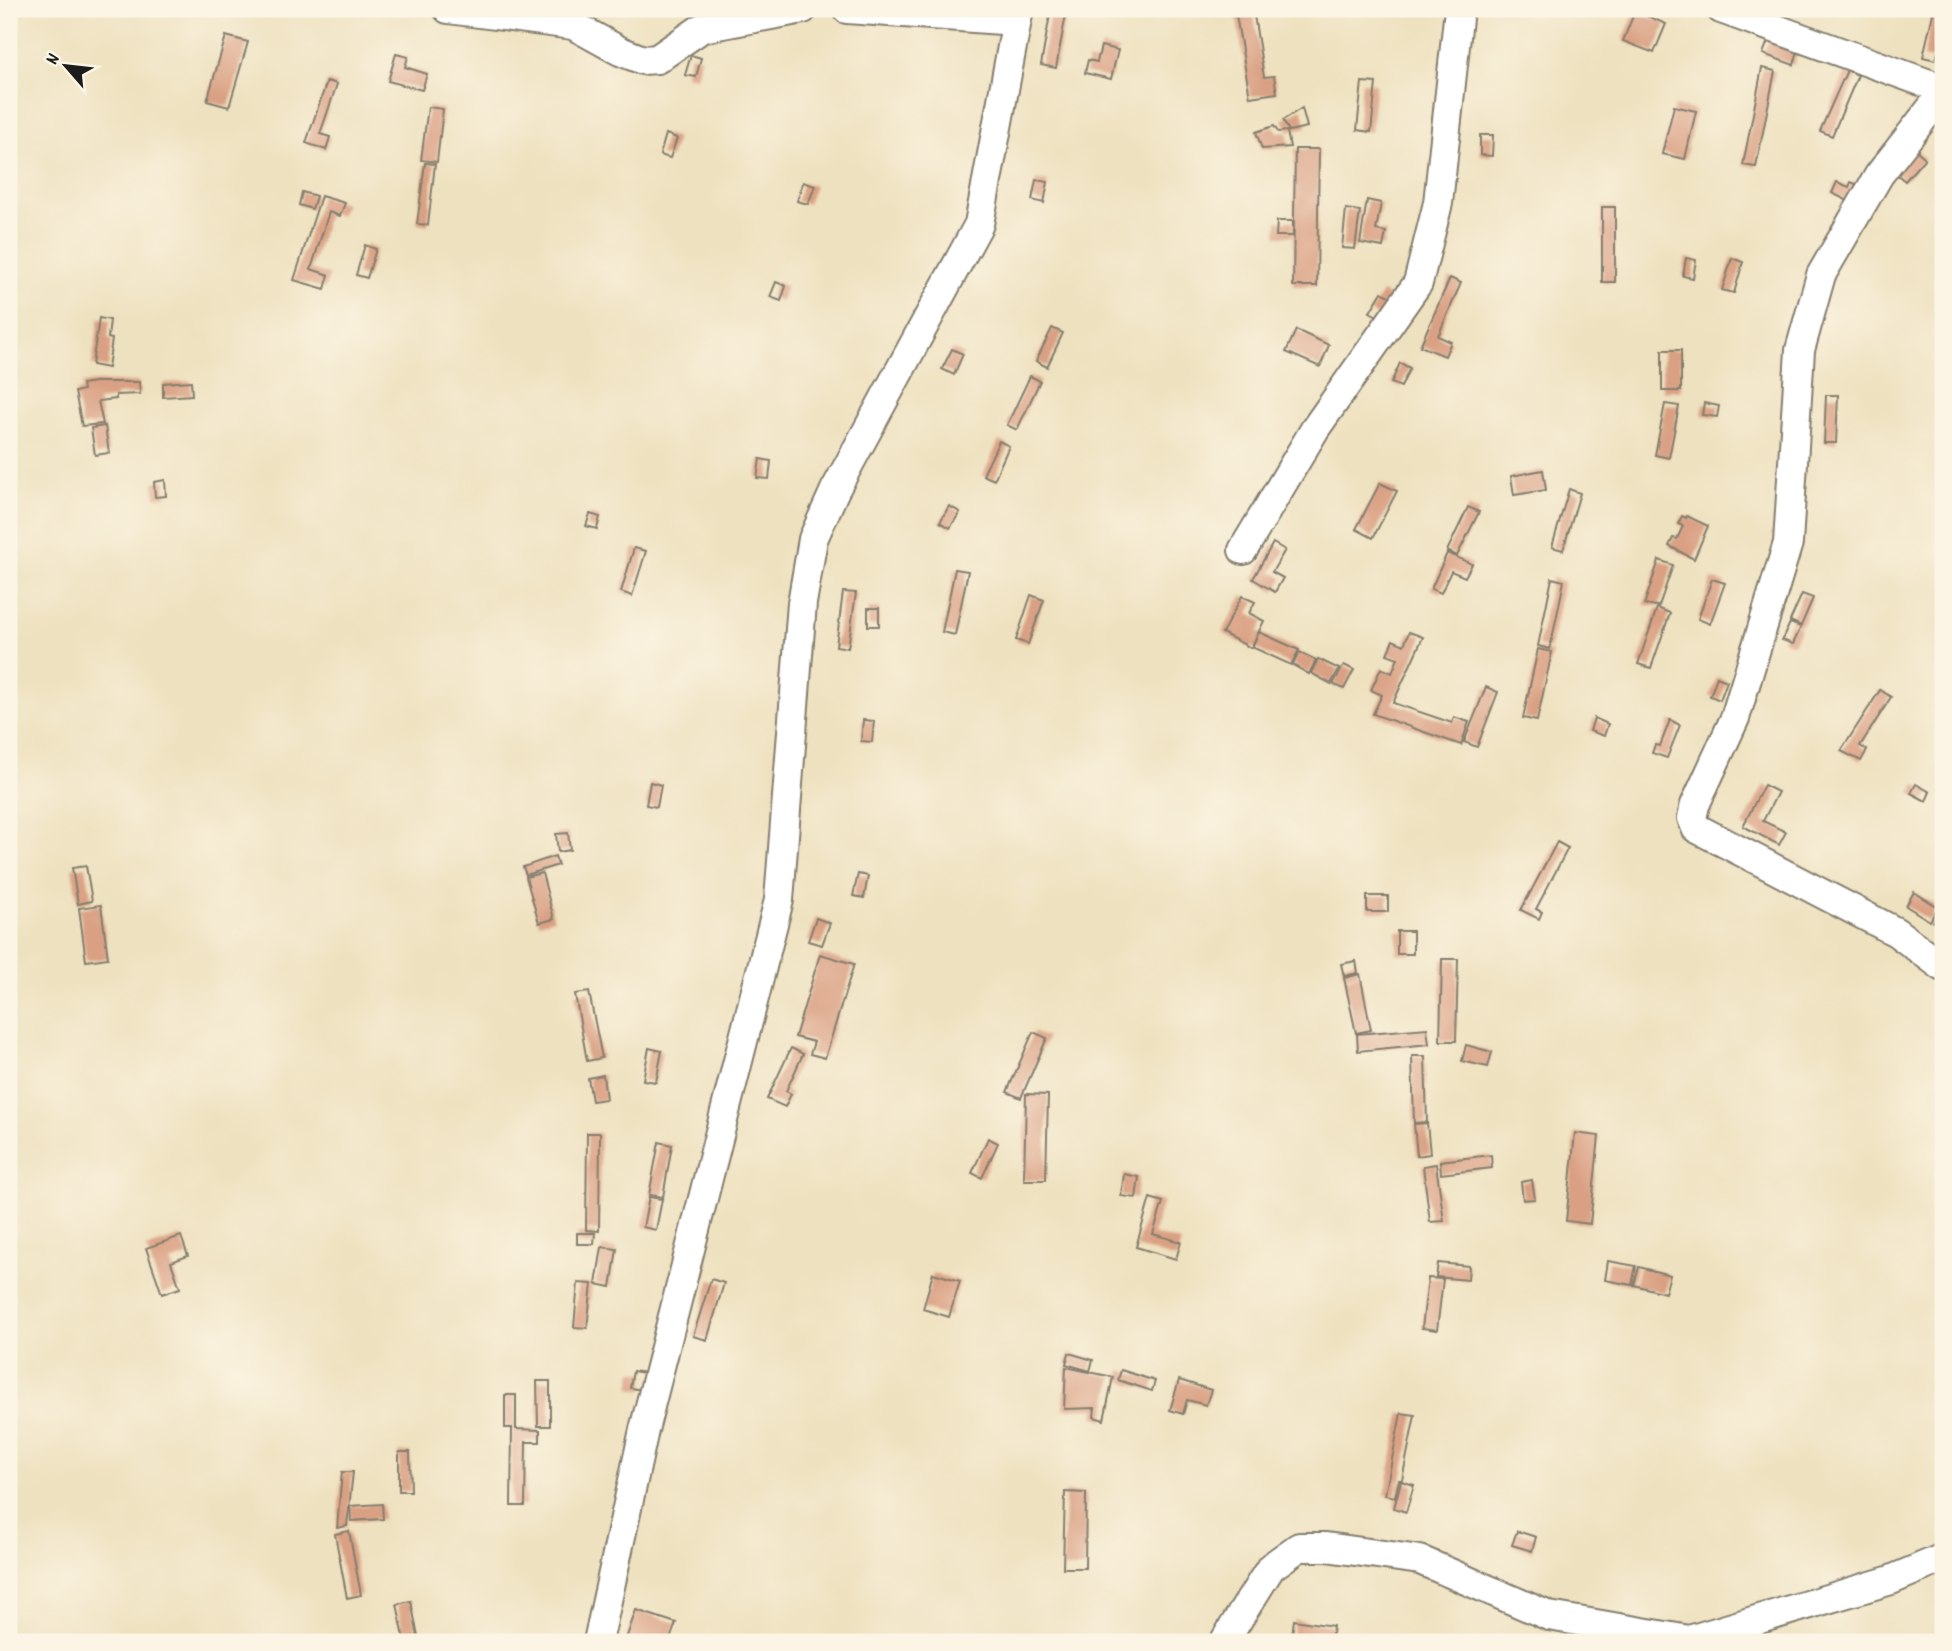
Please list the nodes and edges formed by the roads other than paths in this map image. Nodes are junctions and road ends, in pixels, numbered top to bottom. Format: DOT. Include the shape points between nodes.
graph roads {
  1 [pos="449,9"];
  2 [pos="803,9"];
  3 [pos="848,9"];
  4 [pos="1459,9"];
  5 [pos="1721,9"];
  6 [pos="1018,15"];
  7 [pos="1943,91"];
  8 [pos="1243,550"];
  9 [pos="1943,967"];
  10 [pos="1943,1558"];
  11 [pos="598,1642"];
  12 [pos="1224,1642"];
  1 -- 2 [label="street" via="573,25 643,60 657,59 702,28"];
  3 -- 6 [label="street"];
  4 -- 8 [label="street" via="1438,203 1418,283 1315,429"];
  5 -- 7 [label="street"];
  6 -- 11 [label="street" via="979,224 813,539 802,603 779,900 644,1430"];
  7 -- 9 [label="street" via="1878,175 1821,275 1800,350 1788,543 1735,718 1692,818 1696,828 1896,932"];
  10 -- 12 [label="street" via="1891,1580 1689,1640 1549,1616 1420,1560 1299,1547 1271,1567"];
}
